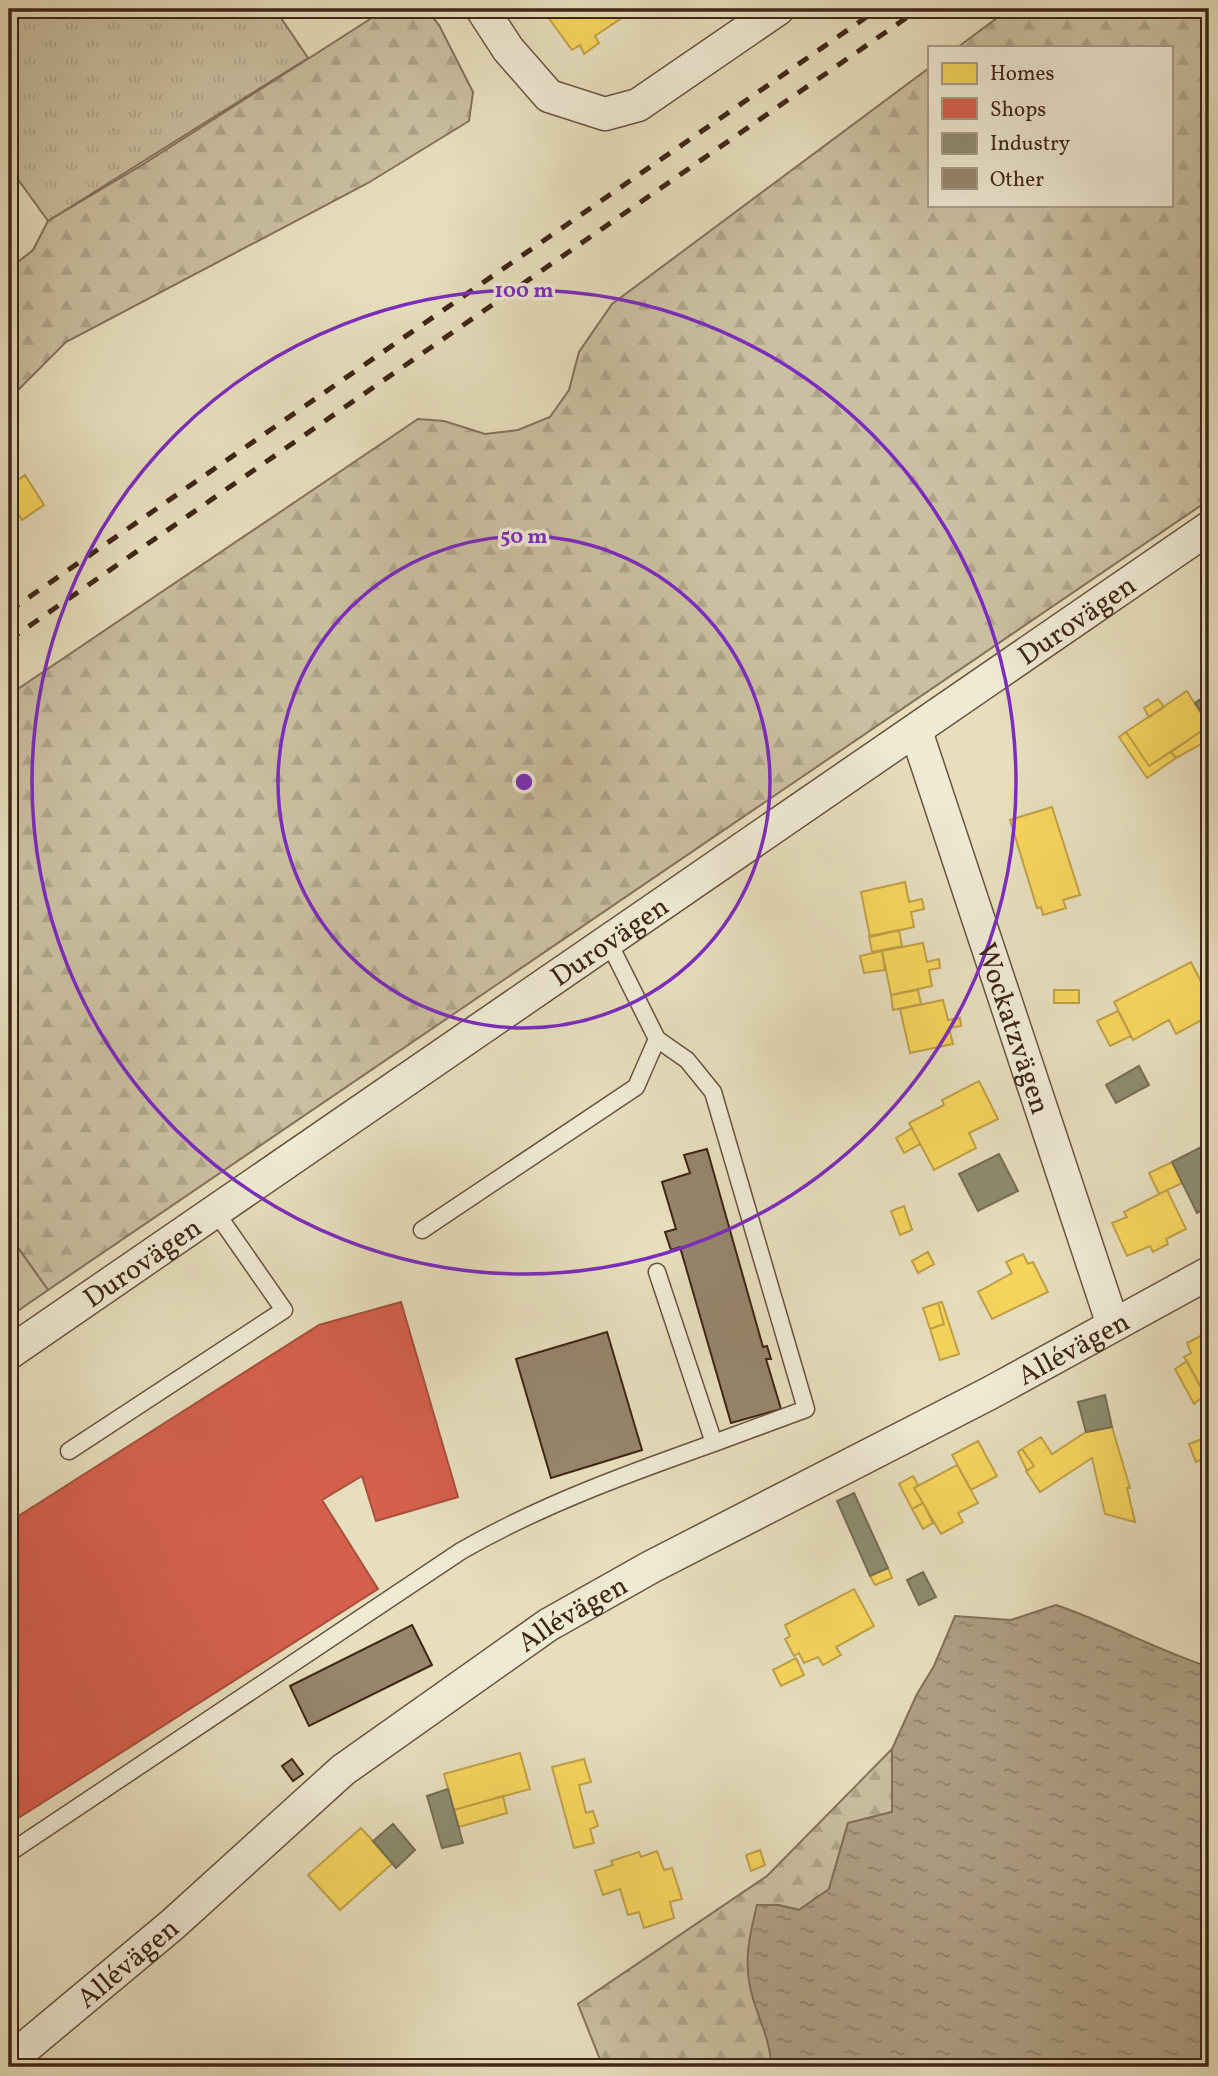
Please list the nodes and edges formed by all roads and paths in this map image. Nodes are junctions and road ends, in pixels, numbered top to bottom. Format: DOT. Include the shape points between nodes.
graph roads {
  1 [pos="482,9"];
  2 [pos="778,9"];
  3 [pos="1209,528"];
  4 [pos="916,731"];
  5 [pos="608,941"];
  6 [pos="657,1039"];
  7 [pos="215,1211"];
  8 [pos="422,1230"];
  9 [pos="657,1272"];
  10 [pos="1209,1273"];
  11 [pos="1113,1325"];
  12 [pos="9,1353"];
  13 [pos="714,1443"];
  14 [pos="69,1451"];
  15 [pos="9,1853"];
  16 [pos="9,2061"];
  1 -- 2 [label="street" via="508,49 549,96 605,114 638,105"];
  3 -- 4 [label="street, Durovägen"];
  4 -- 5 [label="street, Durovägen"];
  4 -- 11 [label="street, Wockatzvägen"];
  5 -- 6 [label="lane"];
  5 -- 7 [label="street, Durovägen"];
  6 -- 8 [label="lane" via="636,1087"];
  6 -- 13 [label="lane" via="687,1060 713,1092 806,1409"];
  7 -- 12 [label="street, Durovägen"];
  7 -- 14 [label="lane" via="284,1310"];
  9 -- 13 [label="lane"];
  10 -- 11 [label="street, Allévägen"];
  11 -- 16 [label="street, Allévägen" via="651,1567 497,1659 343,1770 172,1925"];
  13 -- 15 [label="lane" via="563,1499 472,1545 405,1585"];
}
